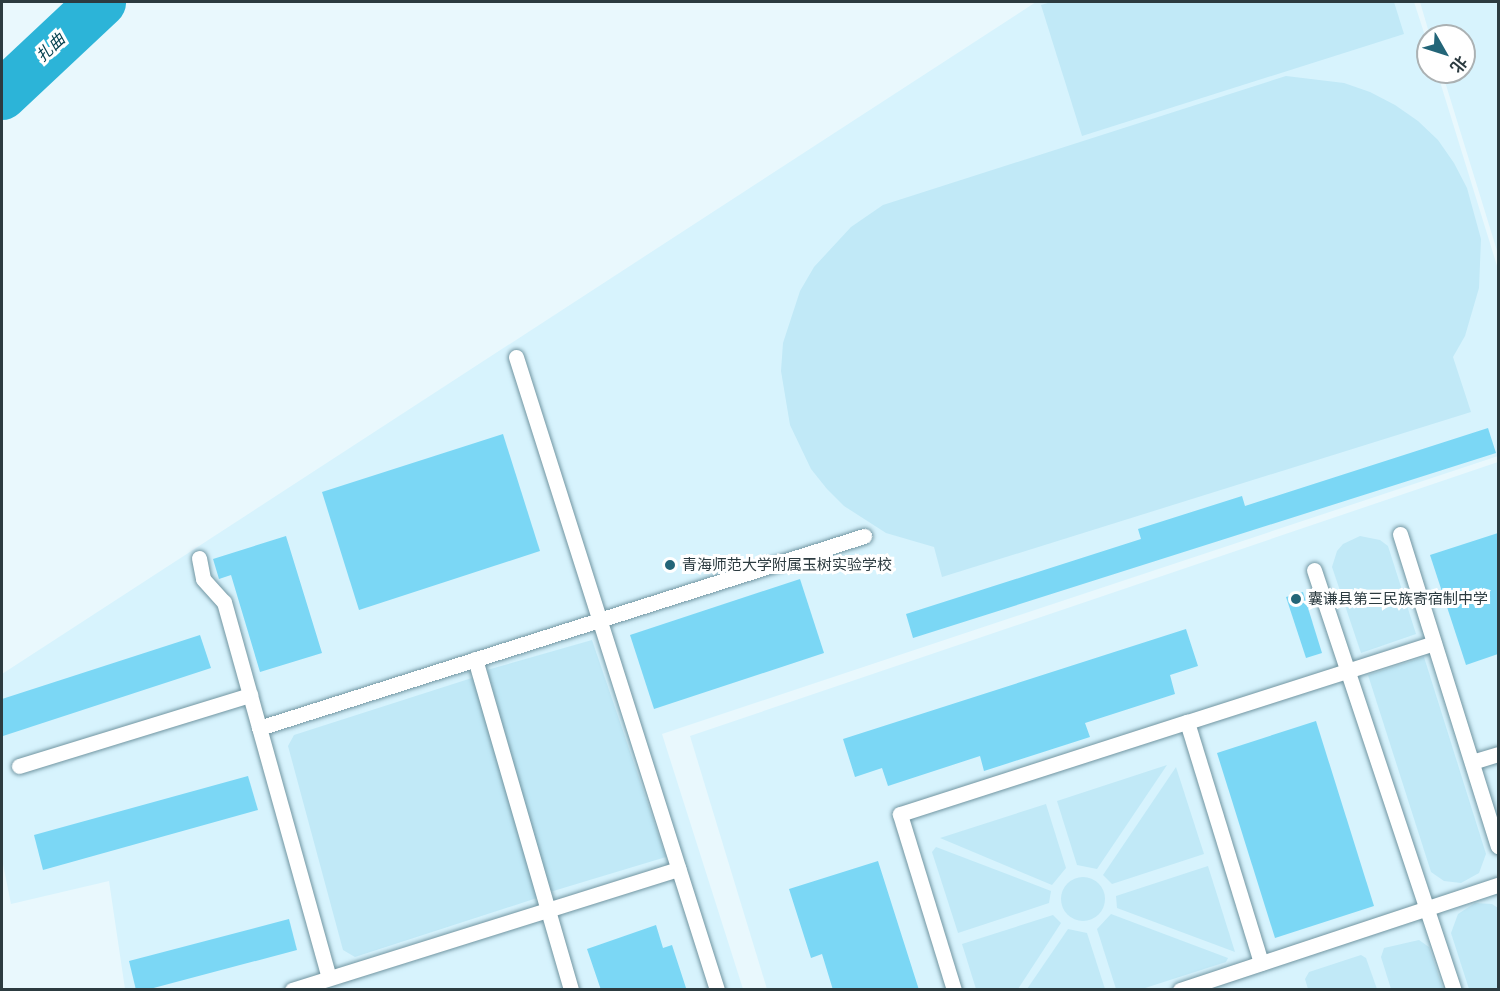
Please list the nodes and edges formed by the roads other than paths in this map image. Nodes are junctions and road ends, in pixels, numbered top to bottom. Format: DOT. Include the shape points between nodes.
graph roads {
  1 [pos="516,357"];
  2 [pos="1400,534"];
  3 [pos="864,536"];
  4 [pos="199,558"];
  5 [pos="1314,570"];
  6 [pos="600,620"];
  7 [pos="1434,643"];
  8 [pos="475,659"];
  9 [pos="1347,671"];
  10 [pos="250,695"];
  11 [pos="1187,723"];
  12 [pos="259,728"];
  13 [pos="1498,754"];
  14 [pos="1472,762"];
  15 [pos="19,765"];
  16 [pos="1498,846"];
  17 [pos="679,869"];
  18 [pos="1498,885"];
  19 [pos="1427,909"];
  20 [pos="548,910"];
  21 [pos="1261,963"];
  22 [pos="329,978"];
  23 [pos="292,990"];
  24 [pos="571,990"];
  25 [pos="717,990"];
  26 [pos="954,990"];
  27 [pos="1180,990"];
  28 [pos="1454,990"];
  1 -- 6 [label="lane"];
  2 -- 7 [label="lane"];
  3 -- 6 [label="lane"];
  4 -- 10 [label="lane" via="203,579 224,602"];
  5 -- 9 [label="lane"];
  6 -- 8 [label="lane"];
  6 -- 17 [label="lane"];
  7 -- 9 [label="lane"];
  7 -- 14 [label="lane"];
  8 -- 12 [label="lane"];
  8 -- 20 [label="lane"];
  9 -- 11 [label="lane"];
  9 -- 19 [label="lane"];
  10 -- 12 [label="lane"];
  10 -- 15 [label="lane"];
  11 -- 21 [label="lane"];
  11 -- 26 [label="lane" via="900,814"];
  12 -- 22 [label="lane"];
  13 -- 14 [label="lane"];
  14 -- 16 [label="lane"];
  17 -- 20 [label="lane"];
  17 -- 25 [label="lane"];
  18 -- 19 [label="lane"];
  19 -- 21 [label="lane"];
  19 -- 28 [label="lane"];
  20 -- 22 [label="lane"];
  20 -- 24 [label="lane"];
  21 -- 27 [label="lane"];
  22 -- 23 [label="lane"];
}
